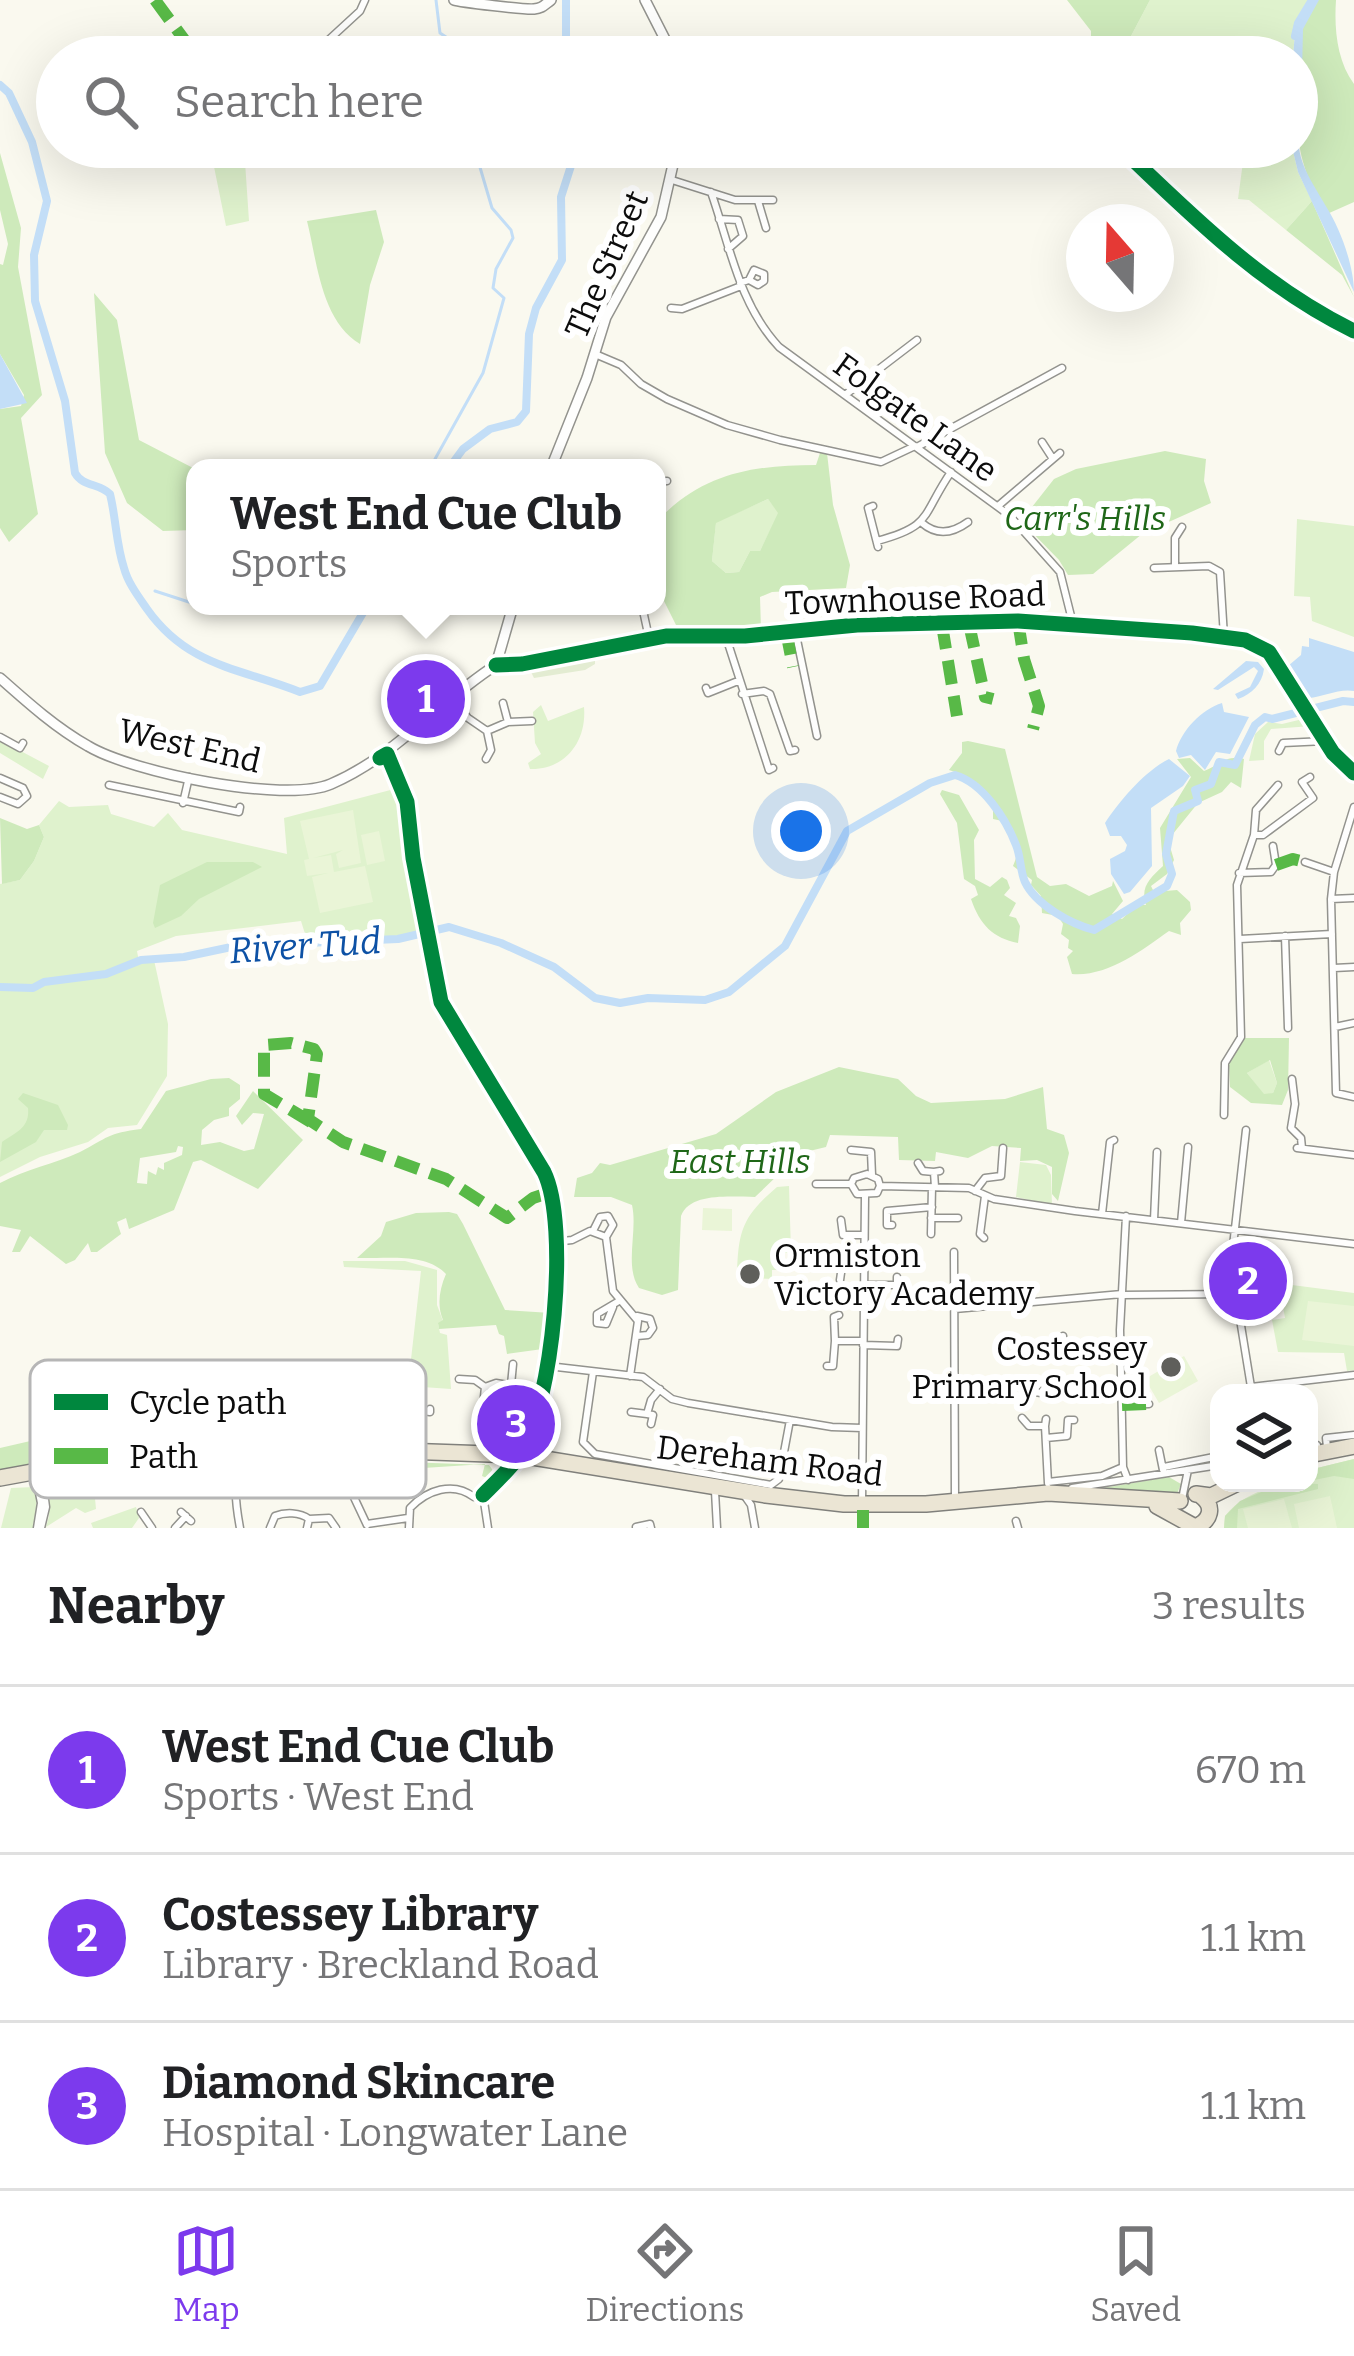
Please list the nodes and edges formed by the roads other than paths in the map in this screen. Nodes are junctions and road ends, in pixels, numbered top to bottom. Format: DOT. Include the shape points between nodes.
graph roads {
  1 [pos="364,0"];
  2 [pos="454,0"];
  3 [pos="551,0"];
  4 [pos="646,0"];
  5 [pos="332,36"];
  6 [pos="664,36"];
  7 [pos="674,168"];
  8 [pos="672,180"];
  9 [pos="711,192"];
  10 [pos="758,201"];
  11 [pos="771,202"];
  12 [pos="719,219"];
  13 [pos="766,228"];
  14 [pos="728,250"];
  15 [pos="744,283"];
  16 [pos="674,307"];
  17 [pos="917,340"];
  18 [pos="595,354"];
  19 [pos="1062,368"];
  20 [pos="845,394"];
  21 [pos="1045,443"];
  22 [pos="916,447"];
  23 [pos="554,459"];
  24 [pos="951,472"];
  25 [pos="998,506"];
  26 [pos="868,508"];
  27 [pos="922,523"];
  28 [pos="966,526"];
  29 [pos="1176,531"];
  30 [pos="1175,567"];
  31 [pos="1154,568"];
  32 [pos="510,615"];
  33 [pos="644,615"];
  34 [pos="1073,624"];
  35 [pos="795,630"];
  36 [pos="726,637"];
  37 [pos="1224,637"];
  38 [pos="649,639"];
  39 [pos="496,665"];
  40 [pos="0,678"];
  41 [pos="738,682"];
  42 [pos="708,692"];
  43 [pos="742,694"];
  44 [pos="452,698"];
  45 [pos="506,705"];
  46 [pos="508,722"];
  47 [pos="531,724"];
  48 [pos="488,731"];
  49 [pos="819,732"];
  50 [pos="0,737"];
  51 [pos="1324,741"];
  52 [pos="22,747"];
  53 [pos="795,749"];
  54 [pos="1280,751"];
  55 [pos="387,754"];
  56 [pos="492,754"];
  57 [pos="769,770"];
  58 [pos="1354,773"];
  59 [pos="188,777"];
  60 [pos="1310,777"];
  61 [pos="0,778"];
  62 [pos="109,784"];
  63 [pos="1273,786"];
  64 [pos="0,797"];
  65 [pos="183,803"];
  66 [pos="240,807"];
  67 [pos="1354,807"];
  68 [pos="1254,836"];
  69 [pos="1273,846"];
  70 [pos="1305,862"];
  71 [pos="1334,872"];
  72 [pos="1239,873"];
  73 [pos="1354,898"];
  74 [pos="1331,899"];
  75 [pos="1332,934"];
  76 [pos="1285,936"];
  77 [pos="1238,939"];
  78 [pos="1334,968"];
  79 [pos="1354,968"];
  80 [pos="1354,1023"];
  81 [pos="1335,1027"];
  82 [pos="1288,1028"];
  83 [pos="1294,1082"];
  84 [pos="1354,1097"];
  85 [pos="1224,1115"];
  86 [pos="1246,1130"];
  87 [pos="1114,1140"];
  88 [pos="1003,1148"];
  89 [pos="851,1150"];
  90 [pos="1190,1151"];
  91 [pos="1157,1152"];
  92 [pos="1354,1155"];
  93 [pos="918,1163"];
  94 [pos="872,1175"];
  95 [pos="816,1184"];
  96 [pos="851,1184"];
  97 [pos="880,1186"];
  98 [pos="933,1187"];
  99 [pos="976,1190"];
  100 [pos="865,1196"];
  101 [pos="985,1196"];
  102 [pos="932,1207"];
  103 [pos="1102,1214"];
  104 [pos="1126,1216"];
  105 [pos="931,1218"];
  106 [pos="958,1218"];
  107 [pos="842,1220"];
  108 [pos="1154,1220"];
  109 [pos="1181,1223"];
  110 [pos="887,1225"];
  111 [pos="1234,1230"];
  112 [pos="593,1231"];
  113 [pos="931,1234"];
  114 [pos="864,1235"];
  115 [pos="606,1237"];
  116 [pos="984,1238"];
  117 [pos="554,1242"];
  118 [pos="1354,1244"];
  119 [pos="954,1252"];
  120 [pos="820,1260"];
  121 [pos="864,1265"];
  122 [pos="842,1266"];
  123 [pos="841,1280"];
  124 [pos="864,1285"];
  125 [pos="1122,1294"];
  126 [pos="1235,1294"];
  127 [pos="898,1296"];
  128 [pos="955,1309"];
  129 [pos="637,1316"];
  130 [pos="834,1316"];
  131 [pos="637,1336"];
  132 [pos="1063,1336"];
  133 [pos="835,1341"];
  134 [pos="863,1343"];
  135 [pos="1120,1344"];
  136 [pos="898,1346"];
  137 [pos="513,1364"];
  138 [pos="548,1366"];
  139 [pos="831,1368"];
  140 [pos="593,1372"];
  141 [pos="1354,1375"];
  142 [pos="630,1376"];
  143 [pos="463,1382"];
  144 [pos="1250,1384"];
  145 [pos="1292,1384"];
  146 [pos="511,1385"];
  147 [pos="485,1387"];
  148 [pos="660,1389"];
  149 [pos="1023,1390"];
  150 [pos="1122,1390"];
  151 [pos="543,1391"];
  152 [pos="1149,1404"];
  153 [pos="1122,1405"];
  154 [pos="426,1412"];
  155 [pos="631,1412"];
  156 [pos="430,1413"];
  157 [pos="647,1414"];
  158 [pos="1022,1418"];
  159 [pos="790,1420"];
  160 [pos="1068,1420"];
  161 [pos="651,1424"];
  162 [pos="481,1426"];
  163 [pos="862,1428"];
  164 [pos="1354,1435"];
  165 [pos="1046,1438"];
  166 [pos="1318,1449"];
  167 [pos="1354,1449"];
  168 [pos="426,1453"];
  169 [pos="1158,1453"];
  170 [pos="1318,1454"];
  171 [pos="508,1462"];
  172 [pos="1210,1462"];
  173 [pos="1210,1464"];
  174 [pos="1123,1468"];
  175 [pos="1164,1470"];
  176 [pos="1192,1470"];
  177 [pos="1173,1472"];
  178 [pos="30,1477"];
  179 [pos="1128,1480"];
  180 [pos="0,1481"];
  181 [pos="716,1487"];
  182 [pos="772,1489"];
  183 [pos="1051,1489"];
  184 [pos="1087,1490"];
  185 [pos="1219,1492"];
  186 [pos="1235,1492"];
  187 [pos="426,1493"];
  188 [pos="482,1495"];
  189 [pos="44,1498"];
  190 [pos="237,1498"];
  191 [pos="354,1498"];
  192 [pos="420,1498"];
  193 [pos="747,1498"];
  194 [pos="955,1502"];
  195 [pos="862,1505"];
  196 [pos="1193,1514"];
  197 [pos="186,1516"];
  198 [pos="408,1517"];
  199 [pos="140,1518"];
  200 [pos="308,1524"];
  201 [pos="652,1525"];
  202 [pos="367,1526"];
  203 [pos="635,1527"];
  204 [pos="39,1528"];
  205 [pos="152,1528"];
  206 [pos="175,1528"];
  207 [pos="240,1528"];
  208 [pos="270,1528"];
  209 [pos="336,1528"];
  210 [pos="409,1528"];
  211 [pos="488,1528"];
  212 [pos="717,1528"];
  213 [pos="755,1528"];
  1 -- 5 [label="street"];
  2 -- 3 [label="street" via="536,9"];
  4 -- 6 [label="street"];
  7 -- 8 [label="street, The Street"];
  8 -- 9 [label="street"];
  8 -- 18 [label="street, The Street"];
  9 -- 10 [label="street"];
  9 -- 12 [label="street, Folgate Lane"];
  10 -- 11 [label="street"];
  10 -- 13 [label="street"];
  12 -- 14 [label="street, Folgate Lane"];
  12 -- 14 [label="street, Folgate Lane" via="738,220 743,236"];
  14 -- 15 [label="street, Folgate Lane"];
  15 -- 16 [label="street"];
  15 -- 20 [label="street, Folgate Lane" via="753,314 779,347"];
  17 -- 20 [label="street"];
  18 -- 22 [label="street" via="652,391 742,430 881,462"];
  18 -- 23 [label="street, The Street"];
  19 -- 22 [label="street"];
  20 -- 22 [label="street, Folgate Lane"];
  21 -- 25 [label="street" via="1057,456"];
  22 -- 24 [label="street, Folgate Lane"];
  24 -- 25 [label="street, Folgate Lane"];
  24 -- 27 [label="street"];
  25 -- 34 [label="street, Folgate Lane" via="1060,572"];
  26 -- 27 [label="street" via="877,544"];
  27 -- 28 [label="street" via="939,532"];
  29 -- 30 [label="street"];
  30 -- 31 [label="street"];
  30 -- 37 [label="street" via="1220,572"];
  32 -- 39 [label="street"];
  33 -- 38 [label="street"];
  34 -- 35 [label="street, Townhouse Road"];
  34 -- 37 [label="street, Townhouse Road"];
  35 -- 36 [label="street, Townhouse Road"];
  35 -- 49 [label="street"];
  36 -- 38 [label="street, Townhouse Road"];
  36 -- 41 [label="street"];
  37 -- 51 [label="street, Townhouse Road" via="1269,652"];
  38 -- 39 [label="street, Townhouse Road"];
  39 -- 44 [label="street, West End"];
  40 -- 59 [label="street, West End" via="88,747"];
  41 -- 42 [label="street"];
  41 -- 43 [label="street"];
  43 -- 53 [label="street" via="770,694"];
  43 -- 57 [label="street"];
  44 -- 48 [label="street"];
  44 -- 55 [label="street, West End"];
  45 -- 46 [label="street"];
  46 -- 47 [label="street"];
  46 -- 48 [label="street"];
  48 -- 56 [label="street"];
  50 -- 52 [label="street"];
  51 -- 54 [label="street" via="1281,744"];
  51 -- 58 [label="street, Townhouse Road"];
  55 -- 59 [label="street, West End" via="332,784 300,790"];
  55 -- 117 [label="street" via="406,802 441,1002 548,1179"];
  59 -- 65 [label="street"];
  60 -- 68 [label="street" via="1300,780 1315,797"];
  61 -- 64 [label="street" via="26,790 27,799 24,808"];
  62 -- 65 [label="street"];
  63 -- 68 [label="street" via="1256,810"];
  65 -- 66 [label="street"];
  67 -- 71 [label="street"];
  68 -- 72 [label="street"];
  69 -- 72 [label="street" via="1276,865 1265,875"];
  70 -- 71 [label="street"];
  71 -- 74 [label="street"];
  72 -- 77 [label="street"];
  73 -- 74 [label="street"];
  74 -- 75 [label="street"];
  75 -- 76 [label="street"];
  75 -- 78 [label="street"];
  76 -- 77 [label="street"];
  76 -- 82 [label="street"];
  77 -- 85 [label="street" via="1241,1037 1226,1064"];
  78 -- 79 [label="street"];
  78 -- 81 [label="street"];
  80 -- 81 [label="street"];
  81 -- 84 [label="street" via="1335,1092"];
  83 -- 92 [label="street" via="1291,1128 1300,1148"];
  86 -- 111 [label="street"];
  87 -- 103 [label="street"];
  88 -- 99 [label="street" via="1001,1176 985,1178"];
  89 -- 94 [label="street" via="871,1152"];
  90 -- 109 [label="street"];
  91 -- 108 [label="street"];
  93 -- 98 [label="street" via="937,1172"];
  94 -- 96 [label="street"];
  94 -- 97 [label="street"];
  95 -- 96 [label="street"];
  96 -- 100 [label="street"];
  97 -- 98 [label="street"];
  97 -- 100 [label="street"];
  98 -- 99 [label="street"];
  98 -- 102 [label="street"];
  99 -- 101 [label="street"];
  100 -- 114 [label="street"];
  101 -- 103 [label="street"];
  101 -- 116 [label="street"];
  102 -- 105 [label="street"];
  102 -- 110 [label="street" via="887,1211"];
  103 -- 104 [label="street"];
  104 -- 108 [label="street"];
  104 -- 125 [label="street"];
  105 -- 106 [label="street"];
  105 -- 113 [label="street"];
  107 -- 114 [label="street" via="843,1235"];
  108 -- 109 [label="street"];
  109 -- 111 [label="street"];
  111 -- 118 [label="street"];
  111 -- 126 [label="street"];
  112 -- 115 [label="street"];
  112 -- 115 [label="street" via="608,1216"];
  112 -- 117 [label="street"];
  114 -- 121 [label="street"];
  115 -- 129 [label="street" via="616,1304"];
  117 -- 138 [label="street"];
  119 -- 128 [label="street"];
  120 -- 122 [label="street"];
  121 -- 122 [label="street"];
  121 -- 124 [label="street"];
  122 -- 123 [label="street"];
  124 -- 127 [label="street" via="897,1281"];
  124 -- 134 [label="street"];
  125 -- 126 [label="street"];
  125 -- 128 [label="street"];
  125 -- 135 [label="street"];
  126 -- 144 [label="street"];
  128 -- 194 [label="street"];
  129 -- 131 [label="street"];
  129 -- 131 [label="street" via="653,1324"];
  130 -- 133 [label="street"];
  131 -- 142 [label="street"];
  132 -- 135 [label="street" via="1064,1346 1078,1350"];
  133 -- 134 [label="street"];
  133 -- 139 [label="street"];
  134 -- 136 [label="street"];
  134 -- 163 [label="street"];
  135 -- 150 [label="street"];
  137 -- 146 [label="street"];
  138 -- 140 [label="street"];
  138 -- 151 [label="street"];
  140 -- 142 [label="street"];
  140 -- 182 [label="street, Dereham Road" via="583,1442 595,1454"];
  141 -- 145 [label="street"];
  142 -- 148 [label="street"];
  143 -- 147 [label="street"];
  146 -- 147 [label="street"];
  146 -- 151 [label="street"];
  147 -- 162 [label="street"];
  148 -- 157 [label="street"];
  148 -- 159 [label="street" via="688,1403"];
  149 -- 150 [label="street" via="1041,1393 1054,1378 1076,1394"];
  150 -- 153 [label="street"];
  151 -- 171 [label="street"];
  152 -- 153 [label="street"];
  153 -- 174 [label="street"];
  154 -- 156 [label="street"];
  155 -- 157 [label="street"];
  157 -- 161 [label="street"];
  158 -- 165 [label="street" via="1025,1426 1046,1423"];
  159 -- 163 [label="street"];
  159 -- 182 [label="street"];
  160 -- 165 [label="street" via="1066,1436"];
  163 -- 195 [label="street"];
  164 -- 166 [label="street" via="1326,1438"];
  165 -- 183 [label="street"];
  167 -- 170 [label="highway"];
  168 -- 171 [label="highway, Dereham Road"];
  169 -- 175 [label="street"];
  171 -- 181 [label="highway, Dereham Road"];
  171 -- 188 [label="street"];
  172 -- 175 [label="street"];
  173 -- 176 [label="street"];
  174 -- 179 [label="street"];
  174 -- 183 [label="street, Dereham Road"];
  175 -- 177 [label="street"];
  175 -- 179 [label="street"];
  176 -- 177 [label="street"];
  176 -- 196 [label="street"];
  176 -- 196 [label="street"];
  177 -- 196 [label="street"];
  178 -- 180 [label="highway, Dereham Road"];
  179 -- 184 [label="street"];
  181 -- 193 [label="highway, Dereham Road"];
  181 -- 212 [label="street"];
  182 -- 193 [label="highway, Dereham Road"];
  182 -- 195 [label="highway, Dereham Road"];
  183 -- 184 [label="highway, Dereham Road"];
  183 -- 194 [label="highway, Dereham Road"];
  184 -- 196 [label="highway, Dereham Road"];
  185 -- 196 [label="highway"];
  186 -- 196 [label="highway"];
  187 -- 188 [label="street"];
  188 -- 211 [label="street"];
  189 -- 204 [label="street"];
  190 -- 207 [label="street"];
  191 -- 202 [label="street"];
  192 -- 198 [label="street"];
  193 -- 213 [label="street"];
  194 -- 195 [label="highway, Dereham Road"];
  197 -- 206 [label="street"];
  198 -- 202 [label="street"];
  198 -- 210 [label="street"];
  199 -- 205 [label="street"];
  200 -- 208 [label="street" via="300,1514 278,1514"];
  200 -- 209 [label="street" via="328,1518"];
  201 -- 203 [label="street"];
}
